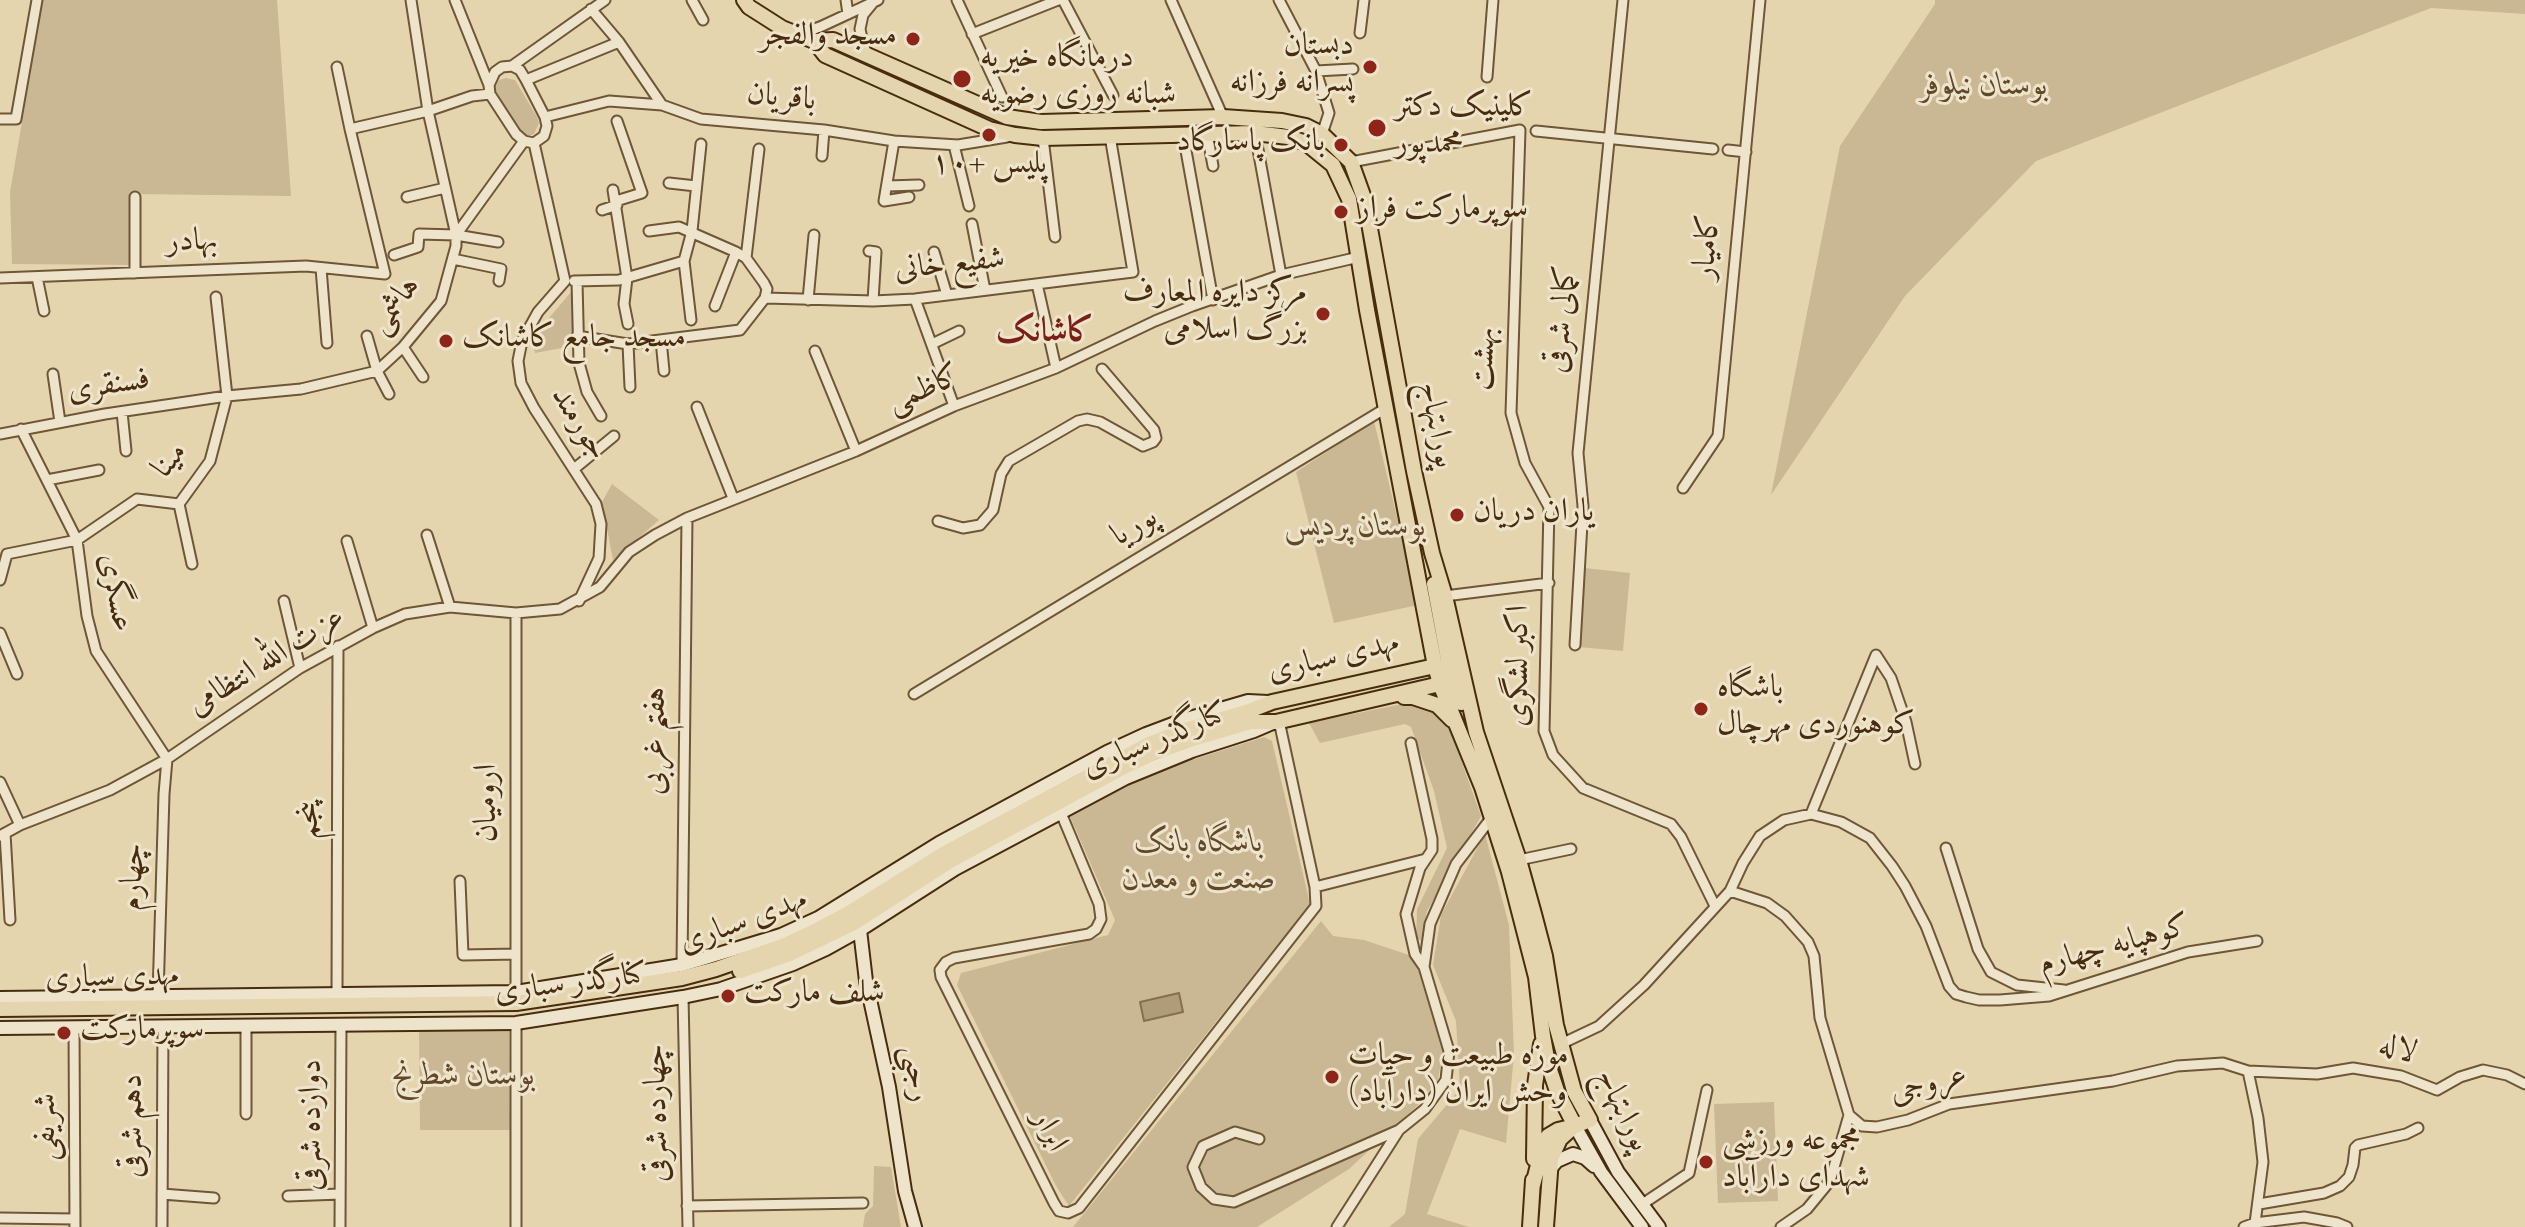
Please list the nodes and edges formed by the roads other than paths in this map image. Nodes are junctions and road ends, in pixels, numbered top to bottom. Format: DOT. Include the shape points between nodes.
graph roads {
  1 [pos="37,0"];
  2 [pos="411,0"];
  3 [pos="455,0"];
  4 [pos="605,0"];
  5 [pos="692,0"];
  6 [pos="744,0"];
  7 [pos="846,0"];
  8 [pos="957,0"];
  9 [pos="1061,0"];
  10 [pos="1171,0"];
  11 [pos="1279,0"];
  12 [pos="1364,0"];
  13 [pos="1493,0"];
  14 [pos="1623,0"];
  15 [pos="1760,0"];
  16 [pos="876,1"];
  17 [pos="591,9"];
  18 [pos="848,14"];
  19 [pos="703,20"];
  20 [pos="1360,33"];
  21 [pos="972,34"];
  22 [pos="797,35"];
  23 [pos="814,41"];
  24 [pos="619,42"];
  25 [pos="871,59"];
  26 [pos="512,66"];
  27 [pos="337,67"];
  28 [pos="1353,69"];
  29 [pos="1316,71"];
  30 [pos="1487,77"];
  31 [pos="526,80"];
  32 [pos="489,90"];
  33 [pos="1113,95"];
  34 [pos="1002,97"];
  35 [pos="662,105"];
  36 [pos="428,111"];
  37 [pos="545,117"];
  38 [pos="1223,117"];
  39 [pos="0,119"];
  40 [pos="617,121"];
  41 [pos="350,129"];
  42 [pos="824,130"];
  43 [pos="1536,131"];
  44 [pos="1207,133"];
  45 [pos="1255,133"];
  46 [pos="1183,134"];
  47 [pos="1322,134"];
  48 [pos="1015,135"];
  49 [pos="1110,136"];
  50 [pos="1608,137"];
  51 [pos="1043,138"];
  52 [pos="894,141"];
  53 [pos="529,142"];
  54 [pos="701,144"];
  55 [pos="954,145"];
  56 [pos="759,149"];
  57 [pos="1713,149"];
  58 [pos="1728,150"];
  59 [pos="1746,152"];
  60 [pos="822,156"];
  61 [pos="1351,162"];
  62 [pos="1213,166"];
  63 [pos="669,183"];
  64 [pos="919,185"];
  65 [pos="696,186"];
  66 [pos="887,186"];
  67 [pos="445,188"];
  68 [pos="613,190"];
  69 [pos="135,197"];
  70 [pos="407,197"];
  71 [pos="909,197"];
  72 [pos="617,203"];
  73 [pos="969,206"];
  74 [pos="602,210"];
  75 [pos="972,224"];
  76 [pos="649,231"];
  77 [pos="692,231"];
  78 [pos="456,235"];
  79 [pos="814,235"];
  80 [pos="1055,237"];
  81 [pos="498,242"];
  82 [pos="873,251"];
  83 [pos="736,252"];
  84 [pos="934,252"];
  85 [pos="394,255"];
  86 [pos="1359,257"];
  87 [pos="746,258"];
  88 [pos="453,259"];
  89 [pos="684,261"];
  90 [pos="321,268"];
  91 [pos="135,273"];
  92 [pos="1281,275"];
  93 [pos="37,277"];
  94 [pos="0,278"];
  95 [pos="627,278"];
  96 [pos="499,281"];
  97 [pos="565,281"];
  98 [pos="577,281"];
  99 [pos="1037,284"];
  100 [pos="985,290"];
  101 [pos="947,295"];
  102 [pos="216,297"];
  103 [pos="768,299"];
  104 [pos="915,299"];
  105 [pos="808,300"];
  106 [pos="1213,300"];
  107 [pos="873,301"];
  108 [pos="715,306"];
  109 [pos="1383,306"];
  110 [pos="1367,310"];
  111 [pos="44,311"];
  112 [pos="691,320"];
  113 [pos="628,324"];
  114 [pos="959,331"];
  115 [pos="367,336"];
  116 [pos="577,336"];
  117 [pos="661,340"];
  118 [pos="327,343"];
  119 [pos="628,344"];
  120 [pos="932,344"];
  121 [pos="403,347"];
  122 [pos="815,351"];
  123 [pos="1056,368"];
  124 [pos="1102,369"];
  125 [pos="377,371"];
  126 [pos="664,371"];
  127 [pos="53,374"];
  128 [pos="423,377"];
  129 [pos="630,387"];
  130 [pos="389,394"];
  131 [pos="227,396"];
  132 [pos="1401,405"];
  133 [pos="954,406"];
  134 [pos="697,407"];
  135 [pos="1386,408"];
  136 [pos="122,412"];
  137 [pos="601,416"];
  138 [pos="60,422"];
  139 [pos="21,429"];
  140 [pos="0,434"];
  141 [pos="614,436"];
  142 [pos="126,451"];
  143 [pos="856,451"];
  144 [pos="574,469"];
  145 [pos="99,470"];
  146 [pos="47,480"];
  147 [pos="1683,488"];
  148 [pos="733,498"];
  149 [pos="179,504"];
  150 [pos="687,518"];
  151 [pos="938,521"];
  152 [pos="427,535"];
  153 [pos="77,540"];
  154 [pos="347,541"];
  155 [pos="1432,553"];
  156 [pos="192,564"];
  157 [pos="0,580"];
  158 [pos="1549,583"];
  159 [pos="1445,596"];
  160 [pos="284,601"];
  161 [pos="579,601"];
  162 [pos="450,607"];
  163 [pos="516,613"];
  164 [pos="373,628"];
  165 [pos="0,633"];
  166 [pos="1575,645"];
  167 [pos="338,646"];
  168 [pos="1435,666"];
  169 [pos="300,668"];
  170 [pos="1450,670"];
  171 [pos="17,674"];
  172 [pos="1440,684"];
  173 [pos="1337,688"];
  174 [pos="914,694"];
  175 [pos="1388,697"];
  176 [pos="1341,707"];
  177 [pos="1278,721"];
  178 [pos="1460,730"];
  179 [pos="1476,732"];
  180 [pos="1411,743"];
  181 [pos="167,759"];
  182 [pos="1915,764"];
  183 [pos="0,782"];
  184 [pos="1061,813"];
  185 [pos="1811,814"];
  186 [pos="1492,817"];
  187 [pos="20,825"];
  188 [pos="2,834"];
  189 [pos="1946,848"];
  190 [pos="1571,849"];
  191 [pos="1426,859"];
  192 [pos="1519,860"];
  193 [pos="460,881"];
  194 [pos="1315,887"];
  195 [pos="1730,891"];
  196 [pos="1715,906"];
  197 [pos="10,920"];
  198 [pos="860,930"];
  199 [pos="2257,941"];
  200 [pos="516,954"];
  201 [pos="1424,967"];
  202 [pos="683,982"];
  203 [pos="2067,990"];
  204 [pos="337,994"];
  205 [pos="158,996"];
  206 [pos="0,998"];
  207 [pos="516,1007"];
  208 [pos="0,1009"];
  209 [pos="0,1018"];
  210 [pos="341,1024"];
  211 [pos="246,1025"];
  212 [pos="1556,1025"];
  213 [pos="163,1026"];
  214 [pos="74,1027"];
  215 [pos="0,1028"];
  216 [pos="1543,1036"];
  217 [pos="1561,1044"];
  218 [pos="2248,1071"];
  219 [pos="2525,1084"];
  220 [pos="1707,1090"];
  221 [pos="246,1114"];
  222 [pos="1849,1115"];
  223 [pos="1590,1120"];
  224 [pos="1575,1126"];
  225 [pos="2418,1128"];
  226 [pos="1399,1130"];
  227 [pos="1259,1139"];
  228 [pos="1550,1169"];
  229 [pos="1601,1172"];
  230 [pos="1533,1185"];
  231 [pos="162,1194"];
  232 [pos="340,1194"];
  233 [pos="288,1196"];
  234 [pos="214,1198"];
  235 [pos="863,1203"];
  236 [pos="2259,1204"];
  237 [pos="1641,1205"];
  238 [pos="687,1206"];
  239 [pos="0,1218"];
  240 [pos="75,1223"];
  241 [pos="2255,1223"];
  242 [pos="162,1227"];
  243 [pos="340,1227"];
  244 [pos="516,1227"];
  245 [pos="688,1227"];
  246 [pos="915,1227"];
  247 [pos="1337,1227"];
  248 [pos="1530,1227"];
  249 [pos="1546,1227"];
  250 [pos="1642,1227"];
  251 [pos="1659,1227"];
  252 [pos="1781,1227"];
  253 [pos="2244,1227"];
  254 [pos="2347,1227"];
  1 -- 39 [label="street" via="16,119"];
  2 -- 36 [label="street"];
  3 -- 32 [label="street"];
  4 -- 17 [label="street"];
  5 -- 19 [label="street"];
  6 -- 22 [label="main road, پورابتهاج"];
  7 -- 18 [label="street"];
  8 -- 21 [label="street"];
  9 -- 21 [label="street"];
  9 -- 33 [label="street"];
  10 -- 38 [label="street"];
  11 -- 29 [label="street"];
  12 -- 20 [label="street"];
  13 -- 30 [label="street"];
  14 -- 50 [label="street, کمالی شرقی"];
  15 -- 59 [label="street, کامیار"];
  16 -- 18 [label="street"];
  16 -- 25 [label="street" via="863,15 860,29"];
  17 -- 24 [label="street"];
  17 -- 26 [label="street"];
  18 -- 22 [label="street"];
  21 -- 34 [label="street"];
  22 -- 23 [label="main road, پورابتهاج"];
  23 -- 25 [label="main road, پورابتهاج" via="833,40"];
  23 -- 48 [label="main road, پورابتهاج" via="825,55 989,129"];
  24 -- 31 [label="street"];
  24 -- 35 [label="street"];
  25 -- 38 [label="main road, پورابتهاج" via="1020,121"];
  26 -- 31 [label="street"];
  26 -- 32 [label="street" via="495,72"];
  27 -- 41 [label="street"];
  28 -- 29 [label="street"];
  29 -- 47 [label="street" via="1329,113"];
  31 -- 37 [label="street"];
  32 -- 36 [label="street"];
  32 -- 53 [label="street" via="502,115"];
  35 -- 37 [label="street, باقریان" via="609,101"];
  35 -- 42 [label="street, باقریان" via="701,119"];
  36 -- 41 [label="street"];
  36 -- 67 [label="street"];
  37 -- 53 [label="street, هاشمی" via="544,136"];
  38 -- 47 [label="main road, پورابتهاج" via="1282,121"];
  40 -- 72 [label="street" via="642,193"];
  41 -- 90 [label="street, بهادر" via="385,274"];
  42 -- 52 [label="street, باقریان"];
  42 -- 60 [label="street"];
  43 -- 50 [label="street"];
  44 -- 45 [label="main road, پورابتهاج"];
  44 -- 46 [label="main road, پورابتهاج"];
  44 -- 62 [label="street"];
  45 -- 86 [label="main road, پورابتهاج" via="1306,143 1333,165 1349,199"];
  45 -- 92 [label="street"];
  46 -- 49 [label="main road, پورابتهاج"];
  46 -- 106 [label="street"];
  47 -- 61 [label="main road, پورابتهاج"];
  48 -- 51 [label="main road, پورابتهاج"];
  48 -- 55 [label="street, باقریان"];
  49 -- 51 [label="main road, پورابتهاج"];
  49 -- 99 [label="street, شفیع خانی" via="1133,272"];
  50 -- 57 [label="street"];
  50 -- 166 [label="street, کمالی شرقی" via="1578,453 1583,506"];
  51 -- 80 [label="street"];
  52 -- 55 [label="street, باقریان"];
  52 -- 66 [label="street"];
  53 -- 78 [label="street, هاشمی"];
  53 -- 97 [label="street"];
  54 -- 65 [label="street"];
  55 -- 73 [label="street"];
  56 -- 87 [label="street"];
  58 -- 59 [label="street"];
  59 -- 147 [label="street, کامیار" via="1718,436"];
  61 -- 109 [label="main road, پورابتهاج" via="1365,201"];
  61 -- 158 [label="street, بهشت" via="1520,130 1511,413 1525,463 1549,507"];
  63 -- 65 [label="street"];
  64 -- 66 [label="street"];
  65 -- 77 [label="street"];
  66 -- 71 [label="street" via="884,201"];
  67 -- 70 [label="street"];
  67 -- 78 [label="street"];
  68 -- 72 [label="street"];
  69 -- 91 [label="street"];
  72 -- 74 [label="street"];
  72 -- 95 [label="street"];
  75 -- 100 [label="street"];
  76 -- 77 [label="street"];
  77 -- 83 [label="street"];
  77 -- 89 [label="street"];
  78 -- 81 [label="street"];
  78 -- 85 [label="street" via="419,234 418,247"];
  78 -- 88 [label="street, هاشمی"];
  79 -- 105 [label="street"];
  82 -- 107 [label="street"];
  83 -- 87 [label="street"];
  83 -- 108 [label="street"];
  84 -- 101 [label="street"];
  86 -- 92 [label="street, کاظمی"];
  86 -- 110 [label="main road, پورابتهاج"];
  87 -- 103 [label="street" via="764,283"];
  88 -- 96 [label="street" via="501,269"];
  88 -- 121 [label="street, هاشمی" via="441,301"];
  89 -- 95 [label="street"];
  89 -- 112 [label="street"];
  90 -- 91 [label="street, بهادر"];
  90 -- 118 [label="street"];
  91 -- 93 [label="street, بهادر"];
  92 -- 106 [label="street, کاظمی"];
  93 -- 94 [label="street, بهادر"];
  93 -- 111 [label="street"];
  95 -- 98 [label="street"];
  95 -- 113 [label="street"];
  97 -- 98 [label="street"];
  97 -- 144 [label="street, جورمند" via="538,312 518,361 521,383"];
  98 -- 116 [label="street"];
  99 -- 100 [label="street, شفیع خانی"];
  99 -- 123 [label="street"];
  100 -- 101 [label="street, شفیع خانی"];
  101 -- 104 [label="street, شفیع خانی"];
  102 -- 131 [label="street"];
  103 -- 105 [label="street, شفیع خانی"];
  103 -- 117 [label="street" via="740,330"];
  104 -- 107 [label="street, شفیع خانی"];
  104 -- 120 [label="street"];
  105 -- 107 [label="street, شفیع خانی"];
  106 -- 123 [label="street, کاظمی"];
  109 -- 110 [label="main road"];
  109 -- 132 [label="main road, پورابتهاج"];
  110 -- 135 [label="main road, پورابتهاج"];
  114 -- 120 [label="street"];
  115 -- 125 [label="street"];
  116 -- 119 [label="street"];
  116 -- 137 [label="street" via="587,392"];
  117 -- 119 [label="street"];
  117 -- 126 [label="street"];
  119 -- 129 [label="street"];
  120 -- 133 [label="street"];
  121 -- 125 [label="street, هاشمی"];
  121 -- 128 [label="street"];
  122 -- 143 [label="street"];
  123 -- 133 [label="street, کاظمی"];
  124 -- 151 [label="street" via="1154,430 1153,442 1143,446 1100,422 1078,421 1009,461 993,510 980,525 963,528"];
  125 -- 130 [label="street"];
  125 -- 131 [label="street, هاشمی" via="301,389"];
  127 -- 138 [label="street"];
  131 -- 136 [label="street, فسنقری"];
  131 -- 149 [label="street, مینا" via="210,461"];
  132 -- 135 [label="main road"];
  132 -- 155 [label="main road, پورابتهاج"];
  133 -- 143 [label="street, کاظمی"];
  134 -- 148 [label="street"];
  135 -- 168 [label="main road, پورابتهاج"];
  135 -- 174 [label="street, پوریا"];
  136 -- 138 [label="street, فسنقری"];
  136 -- 142 [label="street"];
  138 -- 139 [label="street, فسنقری"];
  139 -- 140 [label="street, فسنقری"];
  139 -- 146 [label="street, عسگری"];
  141 -- 144 [label="street"];
  143 -- 148 [label="street, کاظمی"];
  144 -- 161 [label="street, جورمند" via="596,504 601,533 599,558"];
  145 -- 146 [label="street"];
  146 -- 153 [label="street, عسگری"];
  148 -- 150 [label="street, کاظمی"];
  149 -- 153 [label="street, مینا" via="137,499"];
  149 -- 156 [label="street"];
  150 -- 161 [label="street, کاظمی" via="629,552 600,587"];
  150 -- 202 [label="street, هفتم غربی"];
  152 -- 162 [label="street"];
  153 -- 157 [label="street" via="7,554"];
  153 -- 181 [label="street, عسگری" via="96,651"];
  154 -- 164 [label="street"];
  155 -- 159 [label="main road, پورابتهاج"];
  155 -- 170 [label="main road"];
  158 -- 159 [label="street"];
  158 -- 196 [label="street, اکبر لشگری" via="1544,731 1553,755 1583,788 1671,824"];
  159 -- 179 [label="main road, پورابتهاج"];
  160 -- 169 [label="street"];
  161 -- 163 [label="street, عزت الله انتظامی" via="560,609"];
  162 -- 163 [label="street, عزت الله انتظامی"];
  162 -- 164 [label="street, عزت الله انتظامی" via="405,614"];
  163 -- 200 [label="street, ارومیان"];
  164 -- 167 [label="street, عزت الله انتظامی"];
  165 -- 171 [label="street"];
  167 -- 169 [label="street, عزت الله انتظامی"];
  167 -- 204 [label="street, پنجم"];
  168 -- 170 [label="main road, مهدی سباری"];
  168 -- 172 [label="main road, پورابتهاج"];
  168 -- 173 [label="main road, مهدی سباری"];
  169 -- 181 [label="street, عزت الله انتظامی"];
  170 -- 179 [label="main road"];
  172 -- 175 [label="main road"];
  172 -- 178 [label="main road, پورابتهاج"];
  173 -- 176 [label="main road"];
  173 -- 202 [label="main road, مهدی سباری" via="1272,702 1116,759 847,914 785,945"];
  175 -- 176 [label="main road"];
  175 -- 178 [label="main road" via="1413,697 1437,705"];
  176 -- 177 [label="main road"];
  177 -- 184 [label="main road, کنارگذر سباری" via="1159,764"];
  177 -- 194 [label="street"];
  177 -- 202 [label="main road" via="1251,722 1154,753 950,861 854,923 790,954 718,978"];
  178 -- 186 [label="main road, پورابتهاج"];
  179 -- 192 [label="main road, پورابتهاج"];
  180 -- 191 [label="street" via="1432,839"];
  181 -- 187 [label="street, عزت الله انتظامی" via="110,790"];
  181 -- 205 [label="street, چهارم"];
  182 -- 185 [label="street" via="1891,678 1876,655"];
  183 -- 187 [label="street"];
  184 -- 194 [label="street, ابرار" via="1099,904 1096,929 954,958 940,970 1059,1211 1079,1208 1316,906"];
  184 -- 198 [label="main road, کنارگذر سباری" via="955,869"];
  185 -- 195 [label="street" via="1784,820 1760,836"];
  185 -- 203 [label="street, کوهپایه چهارم" via="1870,838 1926,926 1956,994 2000,1000"];
  186 -- 201 [label="street" via="1456,864 1430,924"];
  186 -- 216 [label="main road, پورابتهاج" via="1528,940"];
  187 -- 188 [label="street, عزت الله انتظامی"];
  188 -- 197 [label="street"];
  189 -- 203 [label="street" via="1978,949 1991,972 2017,985"];
  190 -- 192 [label="street"];
  191 -- 194 [label="street"];
  191 -- 201 [label="street" via="1406,914 1415,954"];
  192 -- 212 [label="main road, پورابتهاج" via="1545,956"];
  193 -- 200 [label="street" via="463,955"];
  195 -- 196 [label="street"];
  195 -- 222 [label="street, عروجی" via="1767,903 1808,942 1820,1018"];
  196 -- 217 [label="street" via="1599,1026"];
  198 -- 202 [label="main road, کنارگذر سباری" via="793,964 721,989"];
  198 -- 246 [label="main road, رجبی"];
  199 -- 203 [label="street, کوهپایه چهارم" via="2188,952"];
  200 -- 207 [label="street, ارومیان"];
  201 -- 226 [label="street" via="1449,1051 1446,1080 1425,1109"];
  202 -- 207 [label="main road, مهدی سباری"];
  202 -- 238 [label="street, چهارده شرقی"];
  204 -- 205 [label="main road, کنارگذر سباری"];
  204 -- 207 [label="main road, کنارگذر سباری"];
  205 -- 206 [label="main road, کنارگذر سباری"];
  207 -- 208 [label="main road, مهدی سباری"];
  207 -- 209 [label="main road, مهدی سباری"];
  207 -- 210 [label="main road, کنارگذر سباری"];
  207 -- 244 [label="street, ارومیان"];
  210 -- 211 [label="main road, کنارگذر سباری"];
  210 -- 232 [label="street, دوازده شرقی"];
  211 -- 213 [label="main road, کنارگذر سباری"];
  211 -- 221 [label="street"];
  212 -- 216 [label="main road" via="1553,1037"];
  212 -- 217 [label="main road, پورابتهاج"];
  213 -- 214 [label="main road, کنارگذر سباری"];
  213 -- 231 [label="street, دهم شرقی"];
  214 -- 215 [label="main road, کنارگذر سباری"];
  214 -- 240 [label="street, شریفی"];
  216 -- 224 [label="main road, پورابتهاج" via="1557,1091"];
  216 -- 230 [label="main road" via="1535,1085"];
  217 -- 223 [label="main road, پورابتهاج" via="1574,1091"];
  218 -- 219 [label="street, لاله" via="2317,1074 2353,1068 2401,1076 2437,1090 2483,1070"];
  218 -- 222 [label="street, عروجی" via="2223,1063 2177,1066 2113,1081 1949,1104 1877,1127 1862,1126"];
  218 -- 236 [label="street" via="2263,1162"];
  220 -- 237 [label="street" via="1689,1173"];
  222 -- 252 [label="street" via="1830,1181 1807,1209"];
  223 -- 224 [label="main road"];
  223 -- 237 [label="main road, پورابتهاج"];
  224 -- 228 [label="main road" via="1554,1147"];
  224 -- 229 [label="main road, پورابتهاج"];
  224 -- 230 [label="main road" via="1548,1136"];
  225 -- 236 [label="street" via="2356,1146 2349,1177 2340,1186"];
  226 -- 227 [label="street" via="1234,1202 1214,1199 1201,1187 1193,1167 1203,1146 1235,1132"];
  226 -- 247 [label="street"];
  228 -- 229 [label="main road" via="1573,1154"];
  228 -- 249 [label="main road"];
  229 -- 250 [label="main road, پورابتهاج"];
  230 -- 248 [label="main road"];
  231 -- 234 [label="street"];
  231 -- 242 [label="street, دهم شرقی"];
  232 -- 233 [label="street"];
  232 -- 243 [label="street, دوازده شرقی"];
  235 -- 238 [label="street"];
  236 -- 241 [label="street"];
  237 -- 251 [label="main road, پورابتهاج"];
  238 -- 245 [label="street, چهارده شرقی"];
  239 -- 240 [label="street"];
  241 -- 253 [label="street"];
  241 -- 254 [label="street" via="2304,1217"];
}
